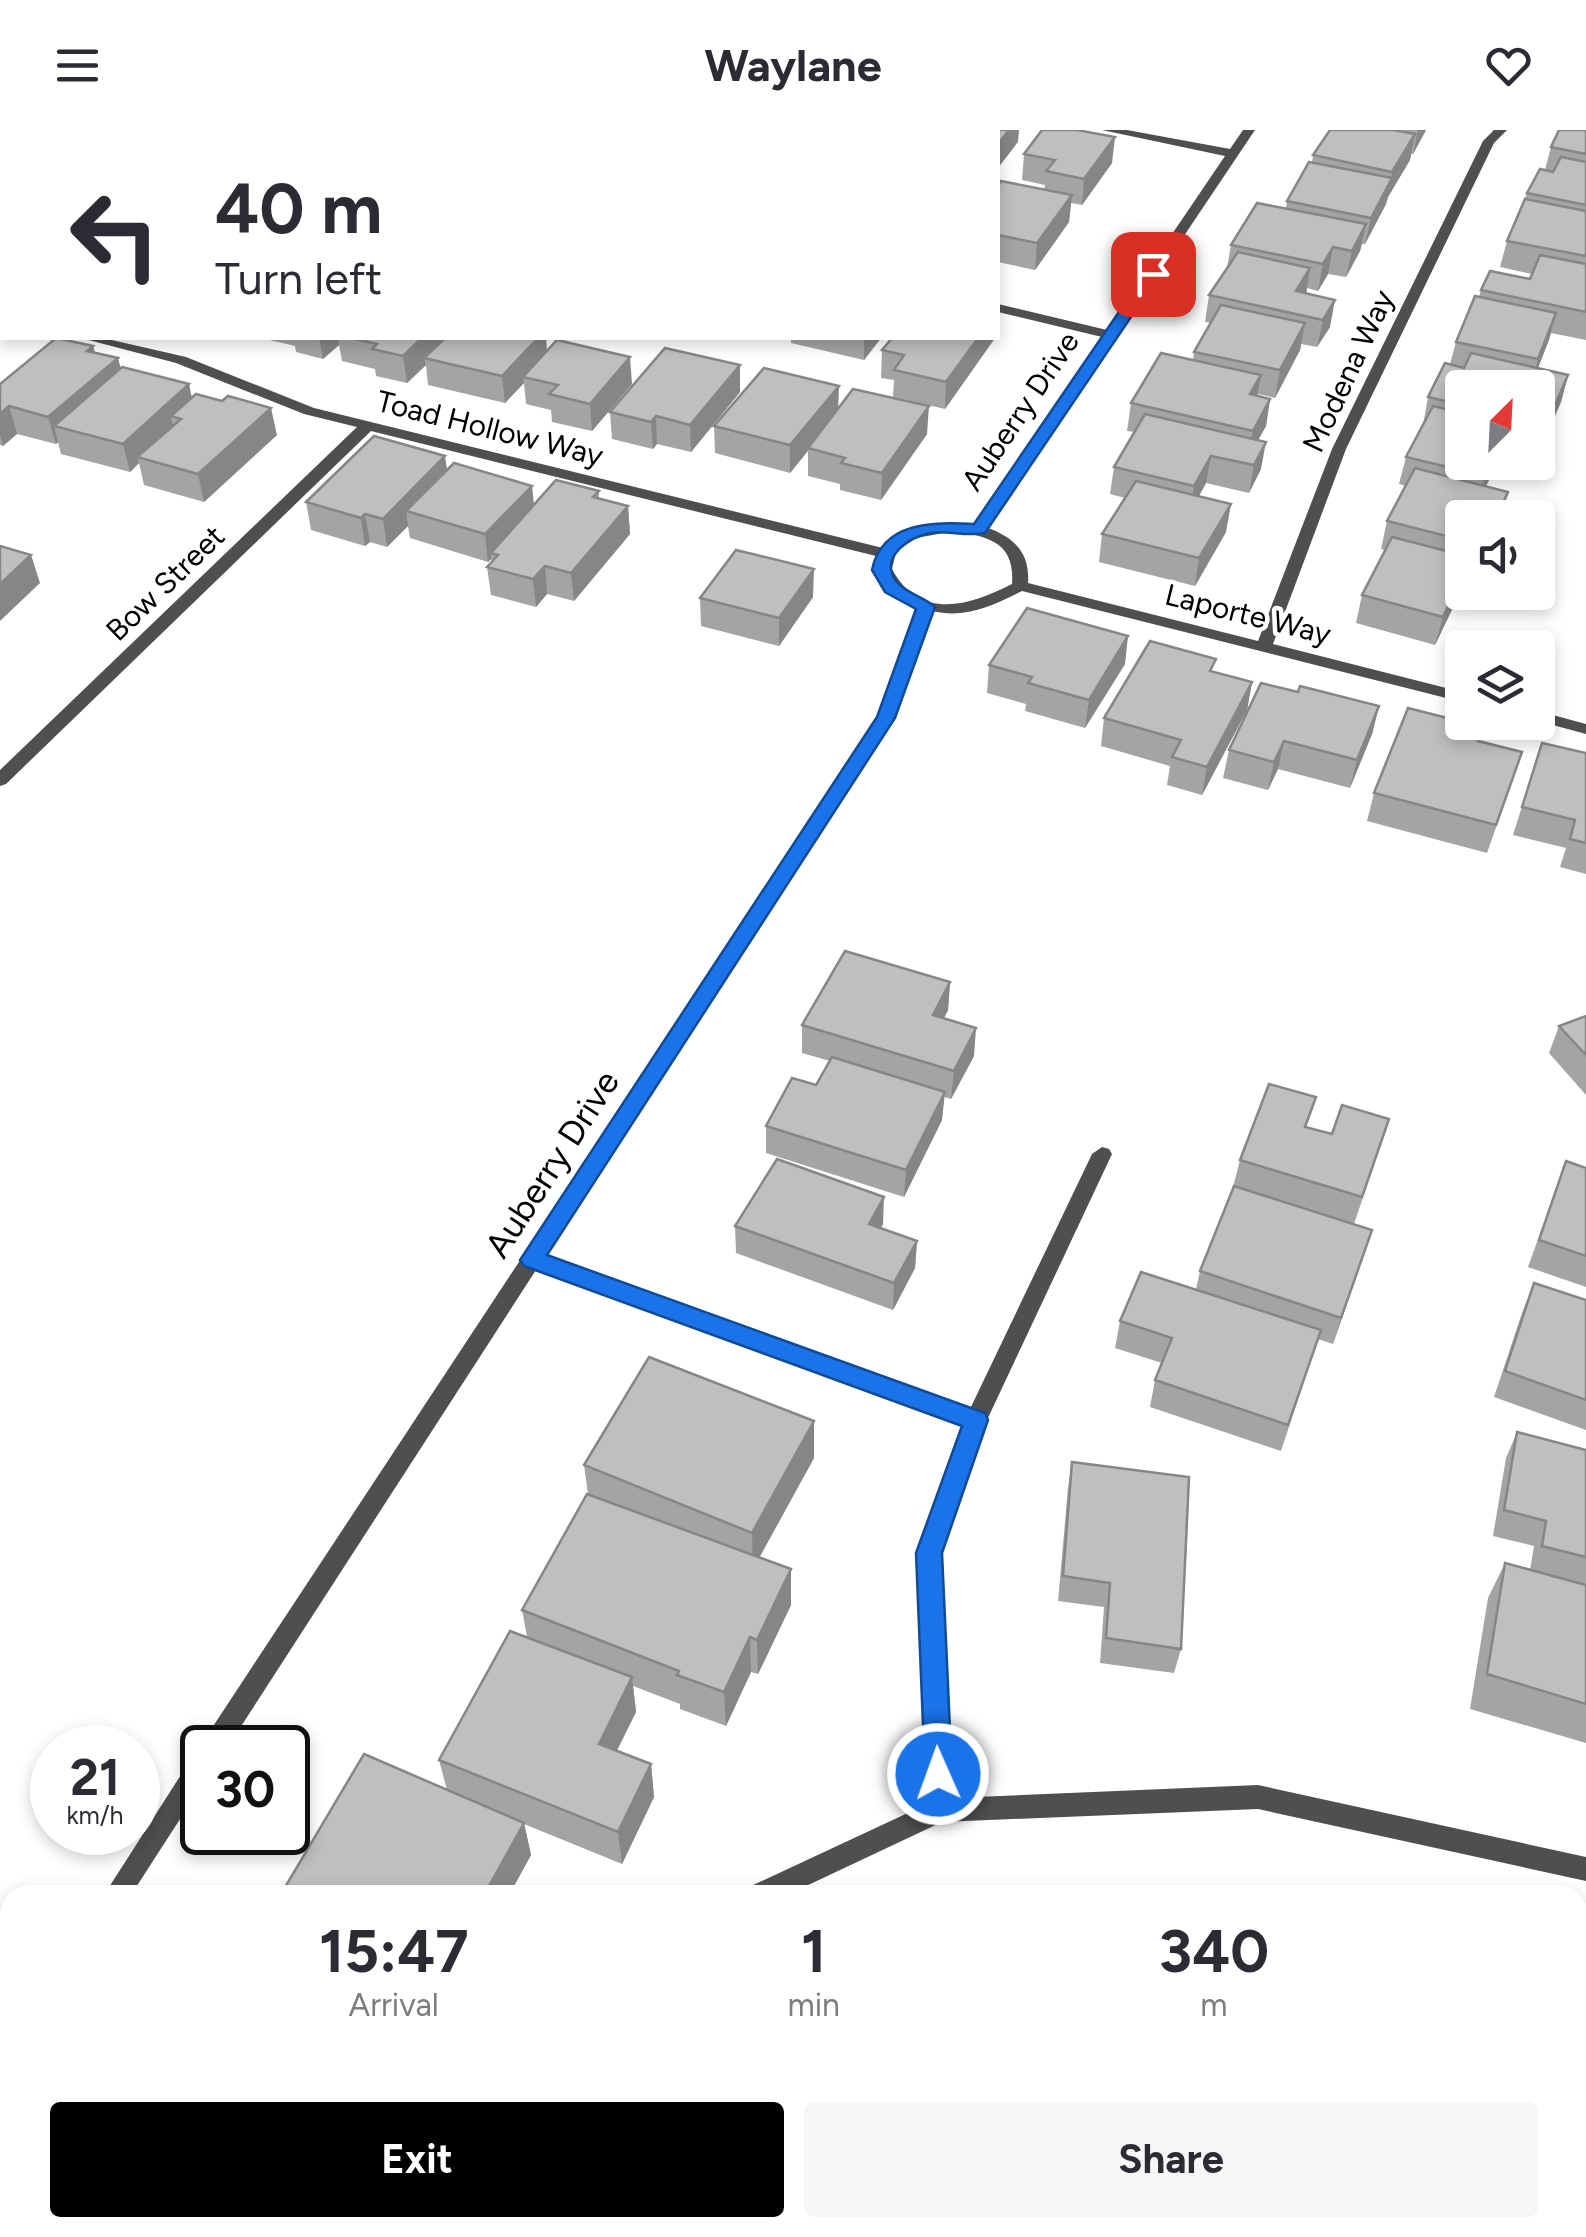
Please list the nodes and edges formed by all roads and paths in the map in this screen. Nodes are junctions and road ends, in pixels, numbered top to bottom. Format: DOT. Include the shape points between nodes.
graph roads {
  1 [pos="1108,130"];
  2 [pos="1249,130"];
  3 [pos="1501,130"];
  4 [pos="1234,154"];
  5 [pos="1000,308"];
  6 [pos="1112,335"];
  7 [pos="96,340"];
  8 [pos="368,426"];
  9 [pos="978,530"];
  10 [pos="884,553"];
  11 [pos="1020,586"];
  12 [pos="926,607"];
  13 [pos="1264,646"];
  14 [pos="1445,693"];
  15 [pos="1555,721"];
  16 [pos="1586,729"];
  17 [pos="0,780"];
  18 [pos="1102,1154"];
  19 [pos="532,1260"];
  20 [pos="976,1420"];
  21 [pos="228,1725"];
  22 [pos="180,1798"];
  23 [pos="940,1810"];
  24 [pos="1586,1870"];
  25 [pos="123,1885"];
  26 [pos="781,1885"];
  1 -- 4 [label="street"];
  2 -- 4 [label="street, Auberry Drive"];
  3 -- 13 [label="street, Modena Way" via="1489,141 1339,449"];
  4 -- 6 [label="street, Auberry Drive"];
  5 -- 6 [label="street"];
  6 -- 9 [label="street, Auberry Drive"];
  7 -- 8 [label="street, Toad Hollow Way" via="181,360 309,411"];
  8 -- 10 [label="street, Toad Hollow Way"];
  8 -- 17 [label="street, Bow Street"];
  9 -- 10 [label="street" via="930,528"];
  9 -- 11 [label="street" via="1016,551 1024,565"];
  10 -- 12 [label="street" via="881,570 891,588"];
  11 -- 12 [label="street" via="976,609"];
  11 -- 13 [label="street, Laporte Way"];
  12 -- 19 [label="street, Auberry Drive" via="886,718"];
  13 -- 14 [label="street, Laporte Way"];
  15 -- 16 [label="street"];
  18 -- 20 [label="street"];
  19 -- 20 [label="street"];
  19 -- 21 [label="street, Auberry Drive"];
  20 -- 23 [label="street" via="929,1553"];
  22 -- 25 [label="street"];
  23 -- 24 [label="street" via="1258,1797"];
  23 -- 26 [label="street"];
}
